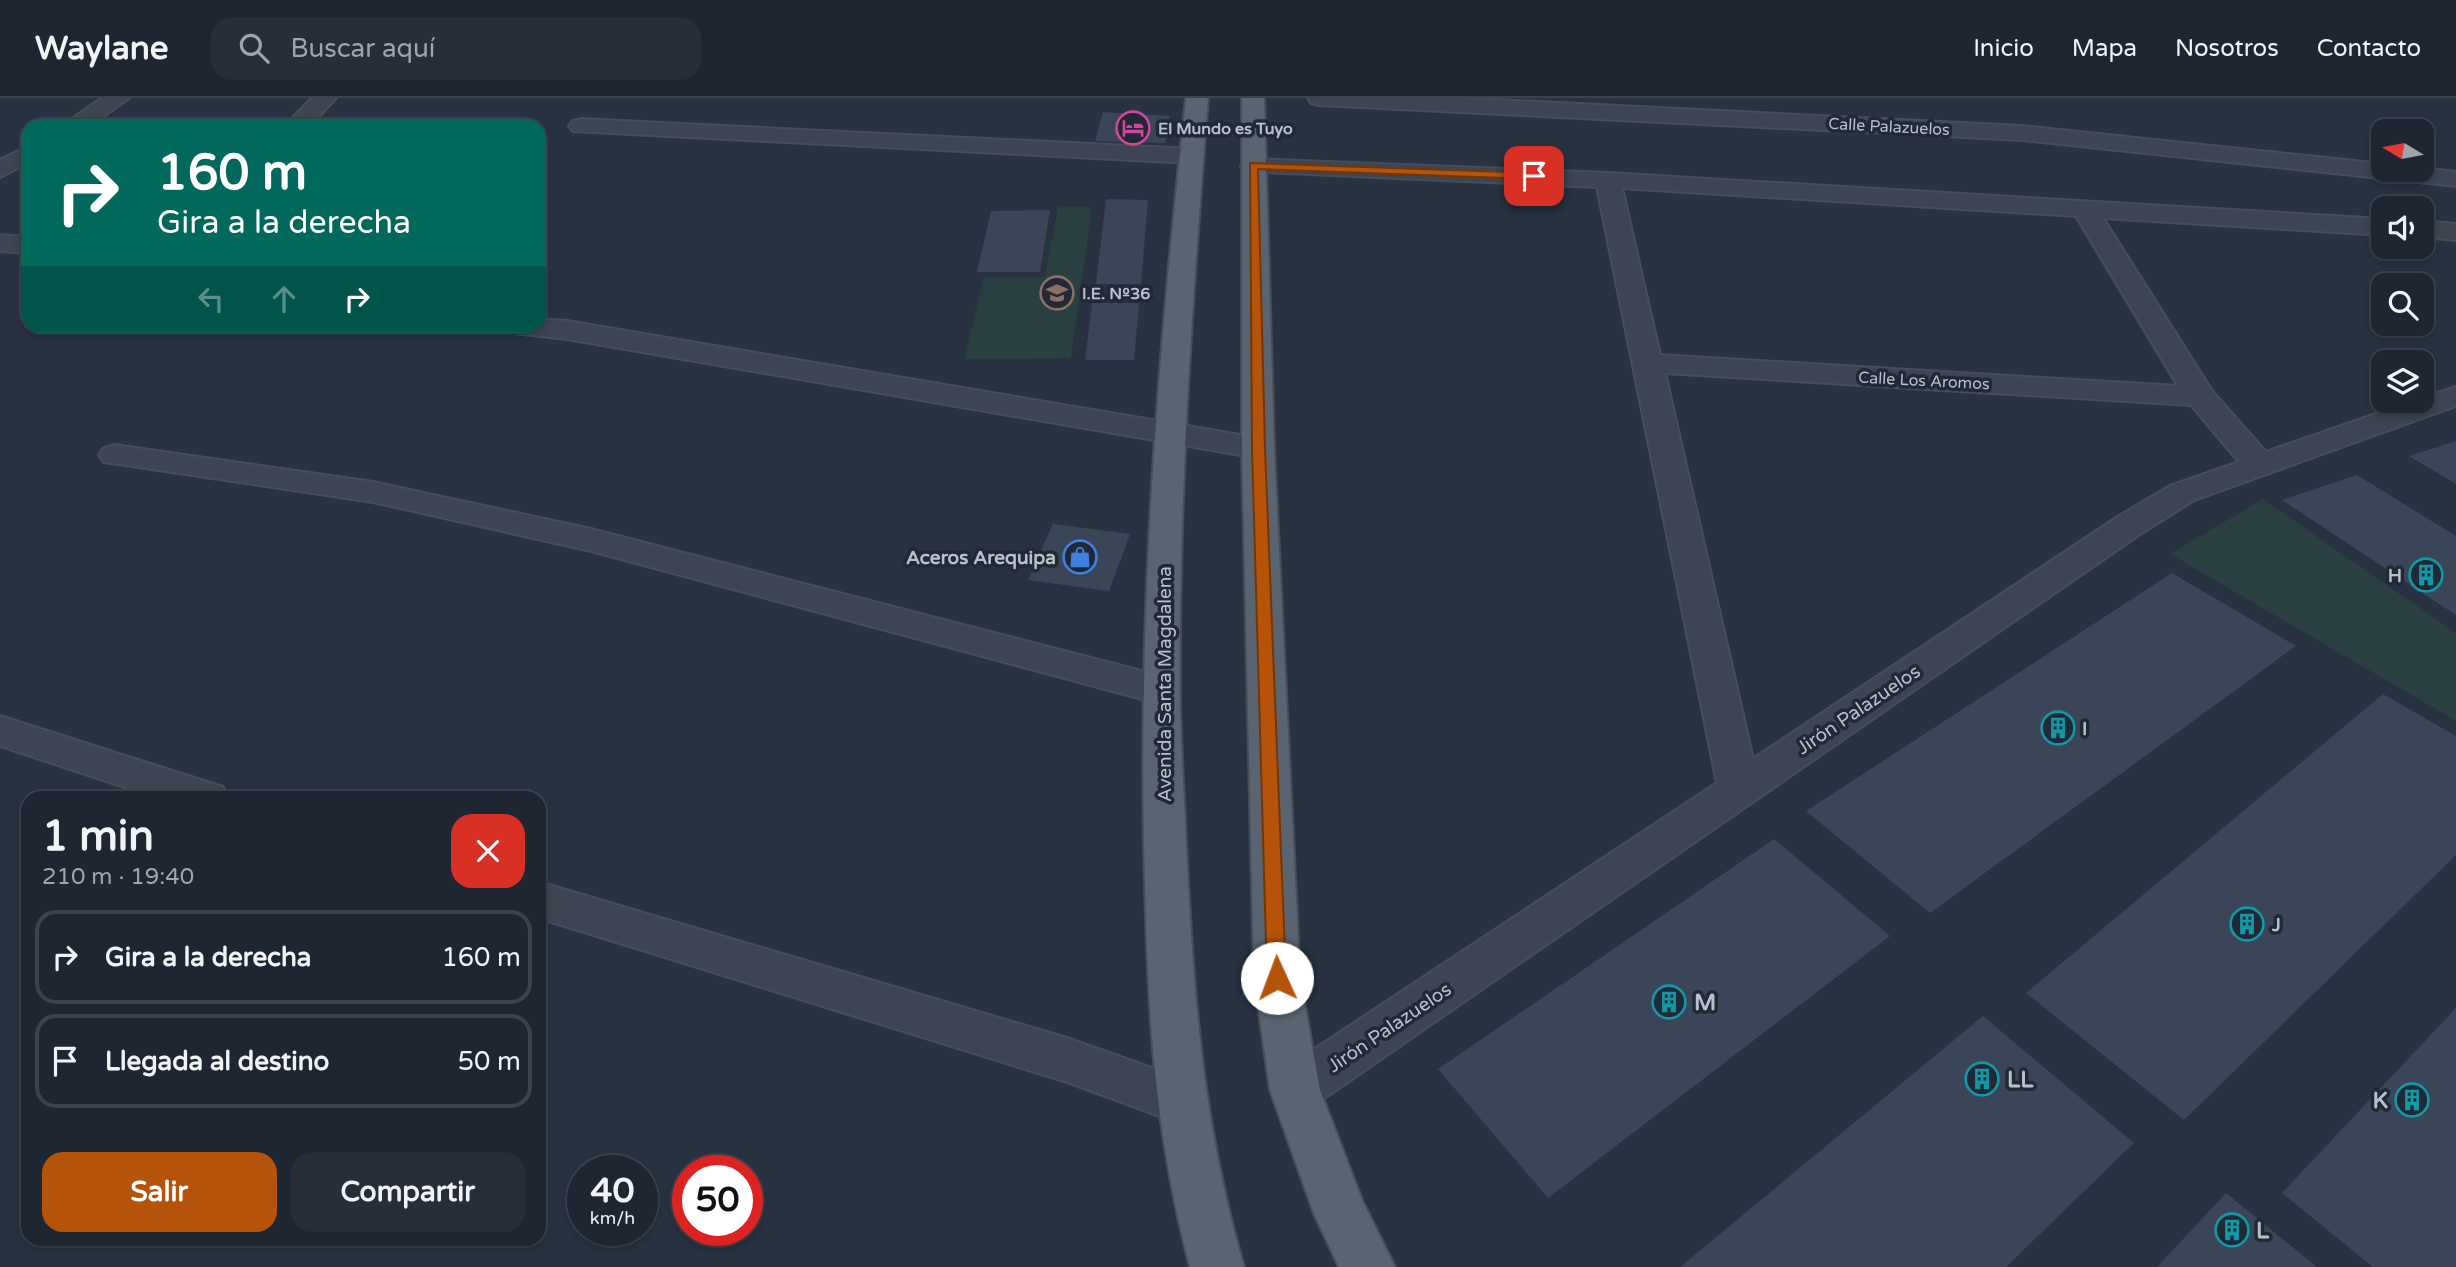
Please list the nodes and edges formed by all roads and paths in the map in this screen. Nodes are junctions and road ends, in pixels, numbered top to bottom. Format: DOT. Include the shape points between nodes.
graph roads {
  1 [pos="118,98"];
  2 [pos="325,98"];
  3 [pos="1197,98"];
  4 [pos="1253,98"];
  5 [pos="1319,98"];
  6 [pos="85,119"];
  7 [pos="304,119"];
  8 [pos="581,126"];
  9 [pos="1192,156"];
  10 [pos="21,157"];
  11 [pos="1253,166"];
  12 [pos="0,170"];
  13 [pos="2456,178"];
  14 [pos="1608,180"];
  15 [pos="2085,210"];
  16 [pos="2371,226"];
  17 [pos="2434,230"];
  18 [pos="2456,232"];
  19 [pos="0,243"];
  20 [pos="21,244"];
  21 [pos="546,328"];
  22 [pos="1648,363"];
  23 [pos="2200,396"];
  24 [pos="2456,396"];
  25 [pos="1169,432"];
  26 [pos="1258,448"];
  27 [pos="115,455"];
  28 [pos="2259,465"];
  29 [pos="1161,690"];
  30 [pos="0,731"];
  31 [pos="1739,789"];
  32 [pos="186,791"];
  33 [pos="546,902"];
  34 [pos="1296,1090"];
  35 [pos="1179,1100"];
  36 [pos="1217,1267"];
  37 [pos="1368,1267"];
  1 -- 6 [label="street"];
  2 -- 7 [label="street"];
  3 -- 9 [label="main road, Avenida Santa Magdalena"];
  4 -- 11 [label="main road"];
  5 -- 13 [label="street, Calle Palazuelos" via="2023,133"];
  8 -- 9 [label="street"];
  9 -- 25 [label="main road, Avenida Santa Magdalena"];
  10 -- 12 [label="street"];
  11 -- 14 [label="street"];
  11 -- 26 [label="main road"];
  14 -- 15 [label="street"];
  14 -- 22 [label="street"];
  15 -- 16 [label="street"];
  15 -- 23 [label="street"];
  17 -- 18 [label="street"];
  19 -- 20 [label="street"];
  21 -- 25 [label="street"];
  22 -- 23 [label="street, Calle Los Aromos"];
  22 -- 31 [label="street"];
  23 -- 28 [label="street"];
  24 -- 28 [label="street, Jirón Palazuelos"];
  25 -- 26 [label="street"];
  25 -- 29 [label="main road, Avenida Santa Magdalena"];
  26 -- 34 [label="main road" via="1277,978"];
  27 -- 29 [label="street" via="373,492 591,540"];
  28 -- 31 [label="street, Jirón Palazuelos" via="2182,493 2128,526"];
  29 -- 35 [label="main road, Avenida Santa Magdalena" via="1167,932"];
  30 -- 32 [label="street"];
  31 -- 34 [label="street, Jirón Palazuelos"];
  33 -- 35 [label="street" via="1067,1060"];
  34 -- 37 [label="main road" via="1341,1214"];
  35 -- 36 [label="main road, Avenida Santa Magdalena" via="1201,1217"];
}
